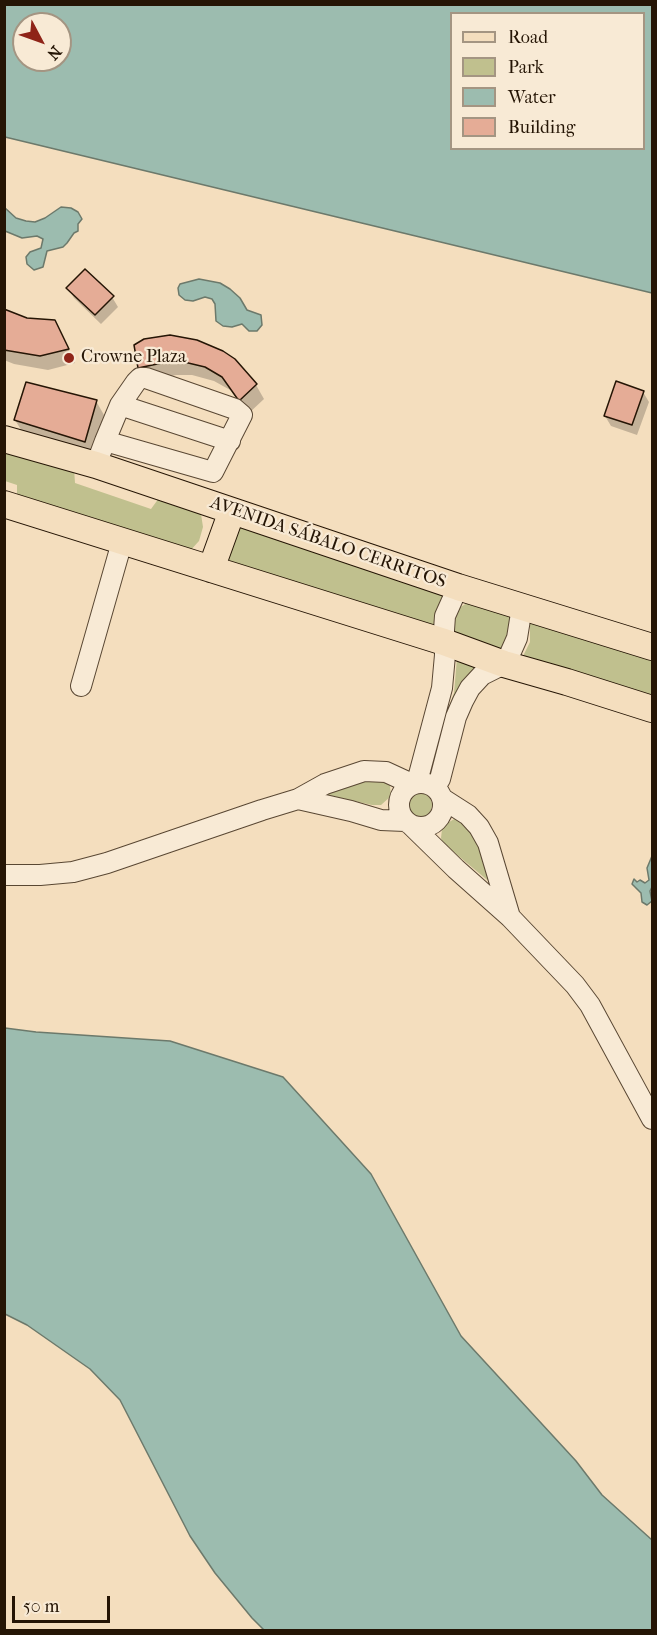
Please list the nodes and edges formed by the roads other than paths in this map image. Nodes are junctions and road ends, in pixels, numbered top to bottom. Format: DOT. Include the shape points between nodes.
graph roads {
  1 [pos="120,405"];
  2 [pos="4,439"];
  3 [pos="105,441"];
  4 [pos="230,441"];
  5 [pos="96,465"];
  6 [pos="4,504"];
  7 [pos="232,511"];
  8 [pos="122,542"];
  9 [pos="212,569"];
  10 [pos="458,587"];
  11 [pos="522,607"];
  12 [pos="444,642"];
  13 [pos="652,647"];
  14 [pos="504,664"];
  15 [pos="81,686"];
  16 [pos="652,709"];
  17 [pos="427,788"];
  18 [pos="298,800"];
  19 [pos="408,823"];
  20 [pos="4,875"];
  21 [pos="510,917"];
  22 [pos="652,1119"];
  1 -- 3 [label="street"];
  1 -- 4 [label="street"];
  1 -- 4 [label="street" via="136,382 146,378 239,411 242,415"];
  2 -- 5 [label="main road, AVENIDA SÁBALO CERRITOS"];
  3 -- 4 [label="street" via="210,472 216,470"];
  3 -- 5 [label="street"];
  5 -- 7 [label="main road, AVENIDA SÁBALO CERRITOS"];
  6 -- 8 [label="main road"];
  7 -- 9 [label="main road"];
  7 -- 10 [label="main road, AVENIDA SÁBALO CERRITOS"];
  8 -- 9 [label="main road"];
  8 -- 15 [label="street"];
  9 -- 12 [label="main road"];
  10 -- 11 [label="main road, AVENIDA SÁBALO CERRITOS"];
  10 -- 12 [label="street" via="446,616"];
  11 -- 13 [label="main road, AVENIDA SÁBALO CERRITOS"];
  11 -- 14 [label="street" via="518,638"];
  12 -- 14 [label="main road"];
  12 -- 17 [label="street" via="446,656"];
  14 -- 16 [label="main road"];
  14 -- 17 [label="street" via="482,675 470,688 456,717 440,779"];
  17 -- 18 [label="street" via="386,772 364,771 325,784"];
  17 -- 19 [label="street" via="402,793 399,807"];
  17 -- 19 [label="street" via="442,813 426,827"];
  17 -- 21 [label="street" via="468,814 479,827 488,843"];
  18 -- 19 [label="street"];
  18 -- 20 [label="street" via="73,872"];
  19 -- 21 [label="street"];
  21 -- 22 [label="street" via="590,1005"];
}
